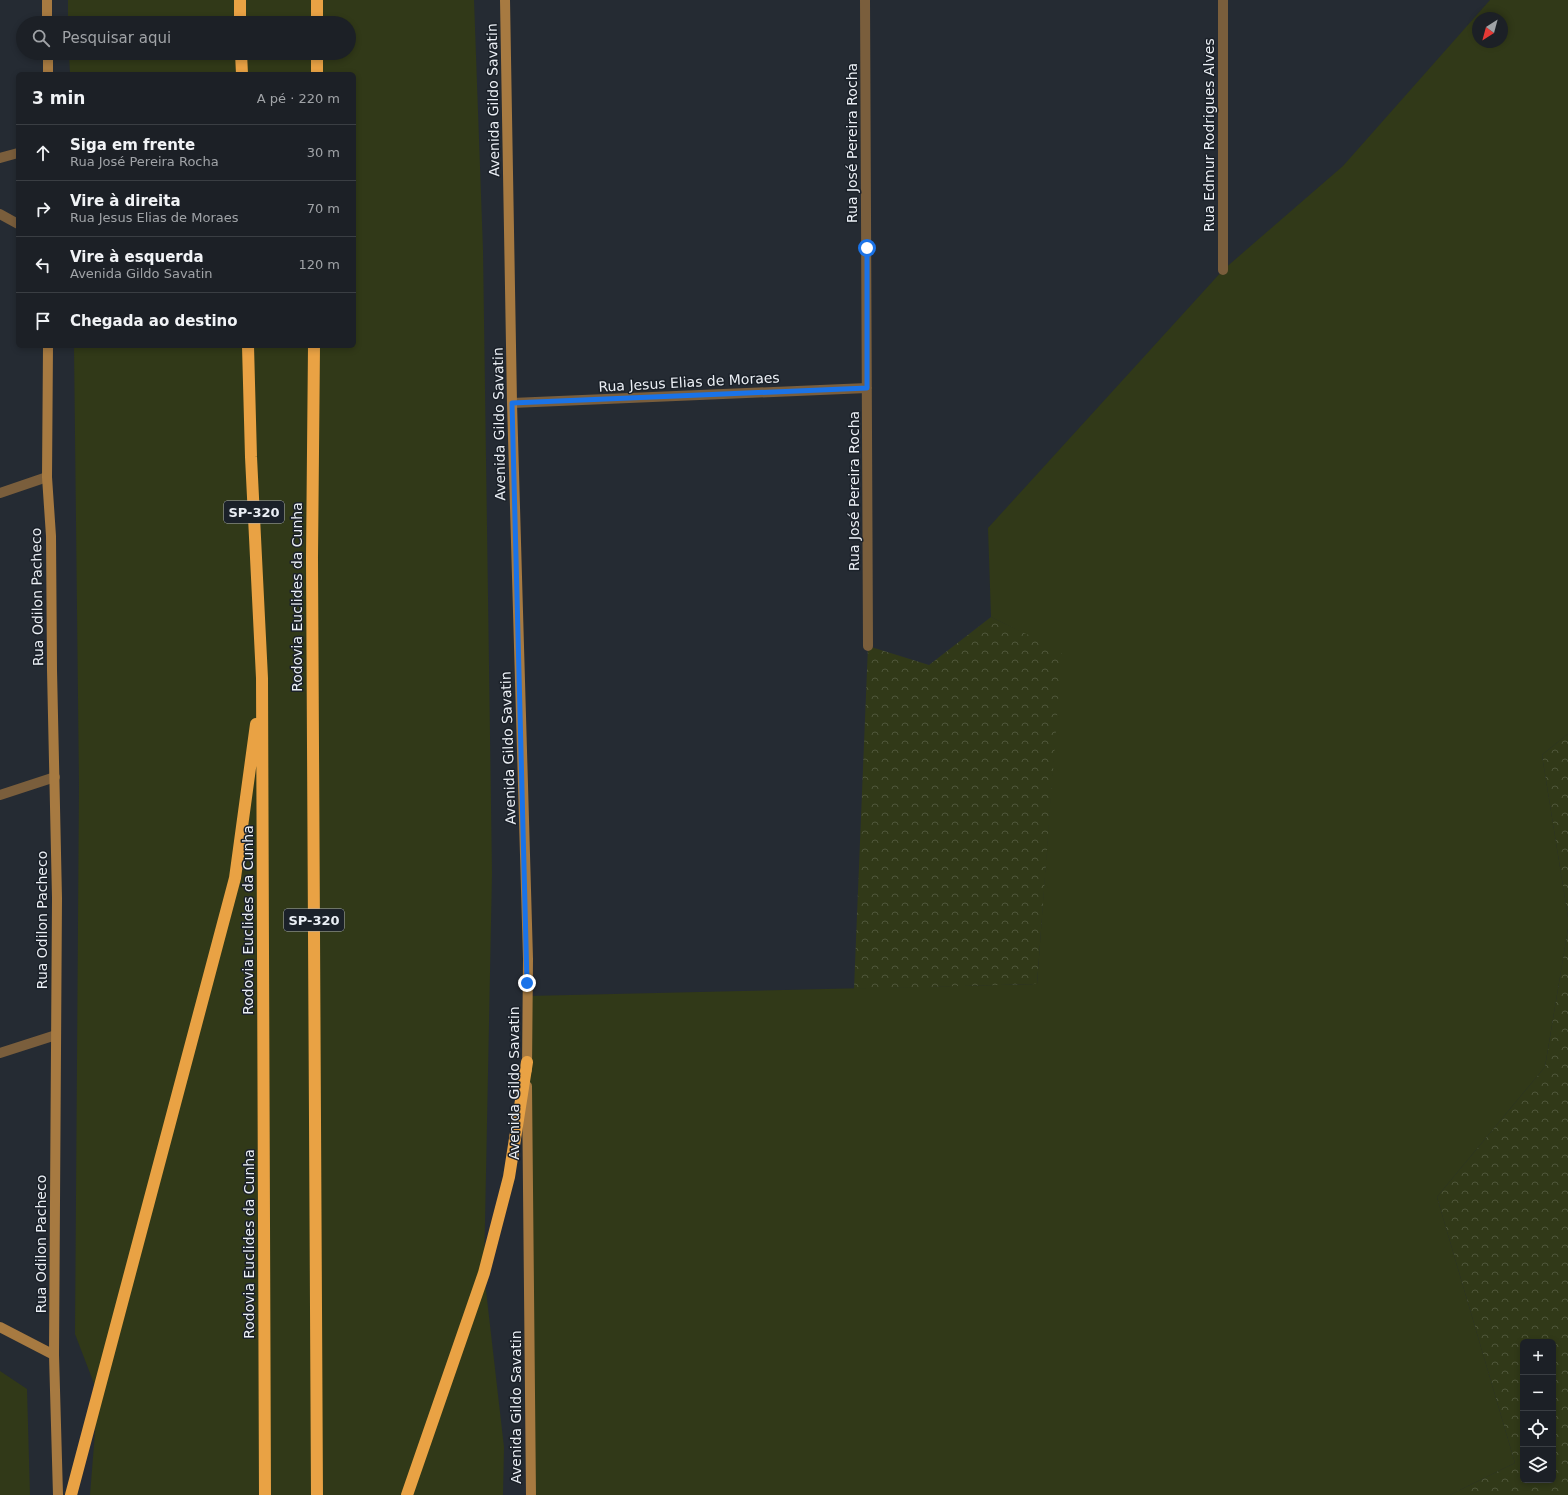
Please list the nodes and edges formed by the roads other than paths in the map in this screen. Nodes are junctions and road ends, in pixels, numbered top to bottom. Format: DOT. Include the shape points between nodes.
graph roads {
  1 [pos="47,0"];
  2 [pos="240,0"];
  3 [pos="317,0"];
  4 [pos="505,0"];
  5 [pos="865,0"];
  6 [pos="1223,0"];
  7 [pos="47,16"];
  8 [pos="240,16"];
  9 [pos="317,16"];
  10 [pos="48,60"];
  11 [pos="241,60"];
  12 [pos="317,60"];
  13 [pos="48,72"];
  14 [pos="242,72"];
  15 [pos="317,72"];
  16 [pos="16,154"];
  17 [pos="0,158"];
  18 [pos="0,214"];
  19 [pos="16,223"];
  20 [pos="1223,270"];
  21 [pos="48,348"];
  22 [pos="248,348"];
  23 [pos="314,348"];
  24 [pos="867,388"];
  25 [pos="512,403"];
  26 [pos="47,477"];
  27 [pos="0,493"];
  28 [pos="868,646"];
  29 [pos="262,678"];
  30 [pos="55,777"];
  31 [pos="0,795"];
  32 [pos="56,1035"];
  33 [pos="0,1052"];
  34 [pos="527,1062"];
  35 [pos="0,1327"];
  36 [pos="54,1354"];
  37 [pos="58,1495"];
  38 [pos="71,1495"];
  39 [pos="265,1495"];
  40 [pos="317,1495"];
  41 [pos="407,1495"];
  42 [pos="531,1495"];
  1 -- 7 [label="main road"];
  2 -- 8 [label="highway"];
  3 -- 9 [label="highway"];
  4 -- 25 [label="main road, Avenida Gildo Savatin"];
  5 -- 24 [label="street, Rua José Pereira Rocha"];
  6 -- 20 [label="street, Rua Edmur Rodrigues Alves"];
  10 -- 13 [label="main road"];
  11 -- 14 [label="highway"];
  12 -- 15 [label="highway"];
  16 -- 17 [label="street"];
  18 -- 19 [label="street"];
  21 -- 26 [label="main road, Rua Odilon Pacheco"];
  22 -- 29 [label="highway, Rodovia Euclides da Cunha / SP-320"];
  23 -- 40 [label="highway, Rodovia Euclides da Cunha / SP-320" via="312,566"];
  24 -- 25 [label="street, Rua Jesus Elias de Moraes"];
  24 -- 28 [label="street, Rua José Pereira Rocha"];
  25 -- 34 [label="main road, Avenida Gildo Savatin" via="528,959"];
  26 -- 27 [label="street"];
  26 -- 30 [label="main road, Rua Odilon Pacheco" via="51,536"];
  29 -- 38 [label="highway" via="235,878"];
  29 -- 39 [label="highway, Rodovia Euclides da Cunha / SP-320"];
  30 -- 31 [label="street"];
  30 -- 32 [label="main road, Rua Odilon Pacheco"];
  32 -- 33 [label="street"];
  32 -- 36 [label="main road, Rua Odilon Pacheco"];
  34 -- 41 [label="highway" via="509,1177 484,1273"];
  34 -- 42 [label="main road, Avenida Gildo Savatin"];
  35 -- 36 [label="main road"];
  36 -- 37 [label="main road, Rua Odilon Pacheco"];
}
